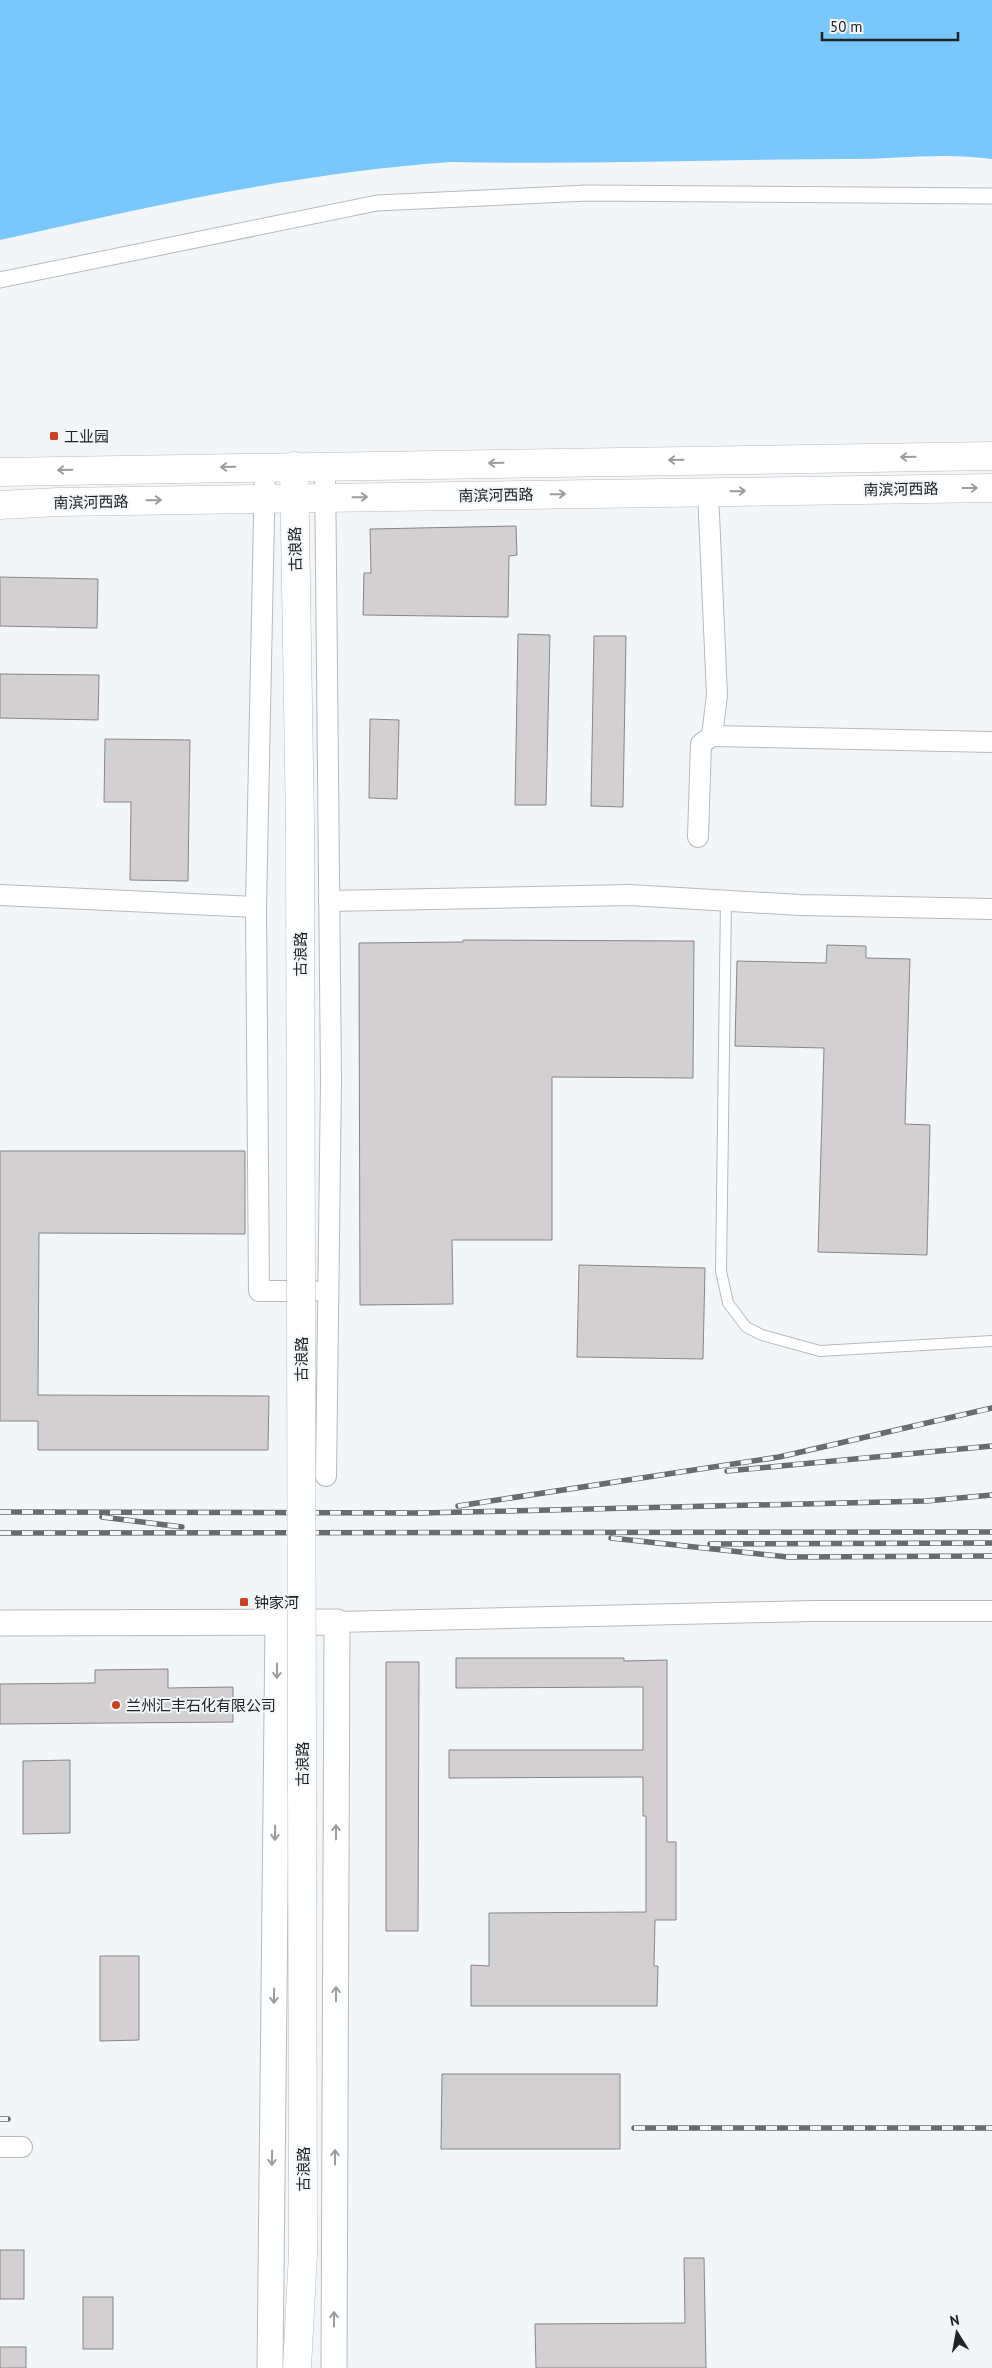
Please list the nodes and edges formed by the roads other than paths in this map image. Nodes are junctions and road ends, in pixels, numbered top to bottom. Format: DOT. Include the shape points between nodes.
graph roads {
  1 [pos="992,196"];
  2 [pos="0,280"];
  3 [pos="992,456"];
  4 [pos="294,466"];
  5 [pos="326,466"];
  6 [pos="265,467"];
  7 [pos="0,472"];
  8 [pos="992,488"];
  9 [pos="708,492"];
  10 [pos="264,498"];
  11 [pos="294,498"];
  12 [pos="326,498"];
  13 [pos="0,505"];
  14 [pos="712,736"];
  15 [pos="992,742"];
  16 [pos="698,837"];
  17 [pos="0,895"];
  18 [pos="329,901"];
  19 [pos="726,901"];
  20 [pos="256,907"];
  21 [pos="992,910"];
  22 [pos="329,1291"];
  23 [pos="992,1341"];
  24 [pos="326,1476"];
  25 [pos="992,1611"];
  26 [pos="278,1622"];
  27 [pos="337,1622"];
  28 [pos="0,1623"];
  29 [pos="0,2147"];
  30 [pos="22,2147"];
  31 [pos="304,2253"];
  32 [pos="270,2368"];
  33 [pos="297,2368"];
  34 [pos="308,2368"];
  35 [pos="334,2368"];
  1 -- 2 [label="street" via="587,193 377,202"];
  3 -- 5 [label="main road, one-way"];
  4 -- 5 [label="main road"];
  4 -- 6 [label="main road"];
  4 -- 11 [label="main road, 古浪路"];
  5 -- 12 [label="street"];
  6 -- 7 [label="main road, one-way"];
  6 -- 10 [label="street"];
  9 -- 8 [label="main road, 南滨河西路, one-way"];
  12 -- 9 [label="main road, 南滨河西路, one-way"];
  9 -- 14 [label="street" via="717,695"];
  10 -- 11 [label="main road, 南滨河西路"];
  13 -- 10 [label="main road, 南滨河西路, one-way"];
  10 -- 20 [label="street"];
  11 -- 12 [label="main road, 南滨河西路"];
  11 -- 31 [label="main road, 古浪路, bridge" via="300,824"];
  12 -- 18 [label="street"];
  14 -- 15 [label="street"];
  14 -- 16 [label="street" via="701,744"];
  17 -- 20 [label="street"];
  18 -- 19 [label="street" via="629,895"];
  18 -- 22 [label="street"];
  19 -- 21 [label="street"];
  19 -- 23 [label="lane" via="721,1271 728,1303 746,1327 762,1336 820,1350"];
  20 -- 22 [label="street" via="259,1291"];
  22 -- 24 [label="street"];
  25 -- 27 [label="street" via="811,1611"];
  26 -- 27 [label="street"];
  26 -- 28 [label="street"];
  26 -- 32 [label="street, 古浪路, one-way"];
  35 -- 27 [label="street, one-way"];
  29 -- 30 [label="street"];
  31 -- 33 [label="main road, 古浪路"];
  31 -- 34 [label="main road, 古浪路"];
}
